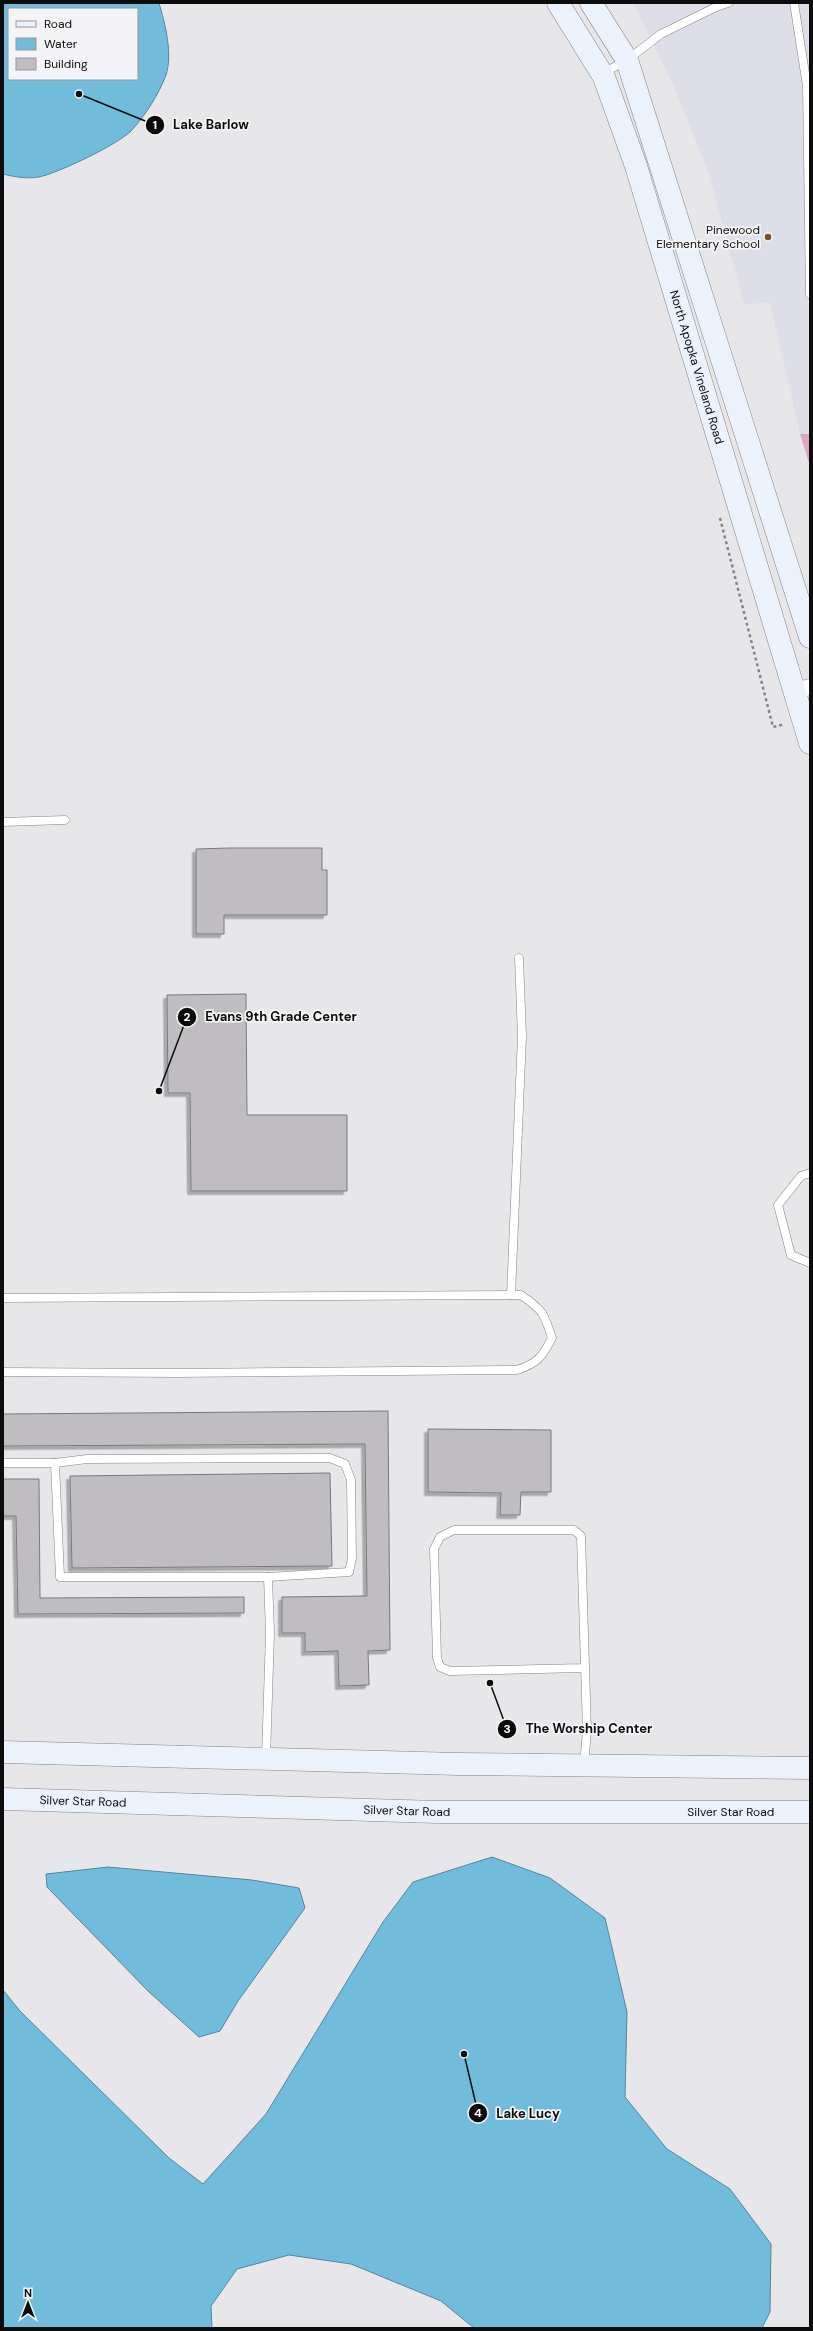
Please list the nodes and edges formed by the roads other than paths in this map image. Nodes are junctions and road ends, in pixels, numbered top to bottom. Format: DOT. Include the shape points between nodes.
graph roads {
  1 [pos="558,3"];
  2 [pos="590,3"];
  3 [pos="728,3"];
  4 [pos="794,3"];
  5 [pos="627,60"];
  6 [pos="602,74"];
  7 [pos="810,294"];
  8 [pos="810,637"];
  9 [pos="802,689"];
  10 [pos="810,743"];
  11 [pos="65,820"];
  12 [pos="3,822"];
  13 [pos="519,958"];
  14 [pos="810,1173"];
  15 [pos="810,1263"];
  16 [pos="511,1295"];
  17 [pos="3,1298"];
  18 [pos="3,1372"];
  19 [pos="3,1463"];
  20 [pos="55,1463"];
  21 [pos="268,1577"];
  22 [pos="583,1668"];
  23 [pos="3,1752"];
  24 [pos="266,1759"];
  25 [pos="584,1766"];
  26 [pos="810,1768"];
  27 [pos="3,1799"];
  28 [pos="810,1812"];
  1 -- 6 [label="main road, North Apopka Vineland Road"];
  2 -- 5 [label="main road"];
  3 -- 5 [label="lane" via="662,34"];
  4 -- 7 [label="lane" via="807,86"];
  5 -- 6 [label="lane"];
  5 -- 8 [label="main road"];
  6 -- 9 [label="main road, North Apopka Vineland Road" via="636,166"];
  9 -- 10 [label="main road, North Apopka Vineland Road"];
  11 -- 12 [label="lane"];
  13 -- 16 [label="lane" via="522,1036"];
  14 -- 15 [label="lane" via="801,1176 778,1205 791,1255"];
  16 -- 17 [label="lane"];
  16 -- 18 [label="lane" via="521,1295 536,1305 546,1316 552,1338 534,1364 517,1370"];
  19 -- 20 [label="lane"];
  20 -- 21 [label="lane" via="60,1577"];
  20 -- 21 [label="lane" via="87,1460 330,1458 345,1464 351,1480 352,1558 349,1572"];
  21 -- 24 [label="lane" via="270,1633"];
  22 -- 22 [label="lane" via="581,1536 578,1533 574,1530 454,1530 440,1537 434,1549 437,1658 440,1668 450,1671"];
  22 -- 25 [label="lane" via="587,1731"];
  23 -- 24 [label="main road"];
  24 -- 25 [label="main road"];
  25 -- 26 [label="main road"];
  27 -- 28 [label="main road, Silver Star Road" via="437,1812"];
}
